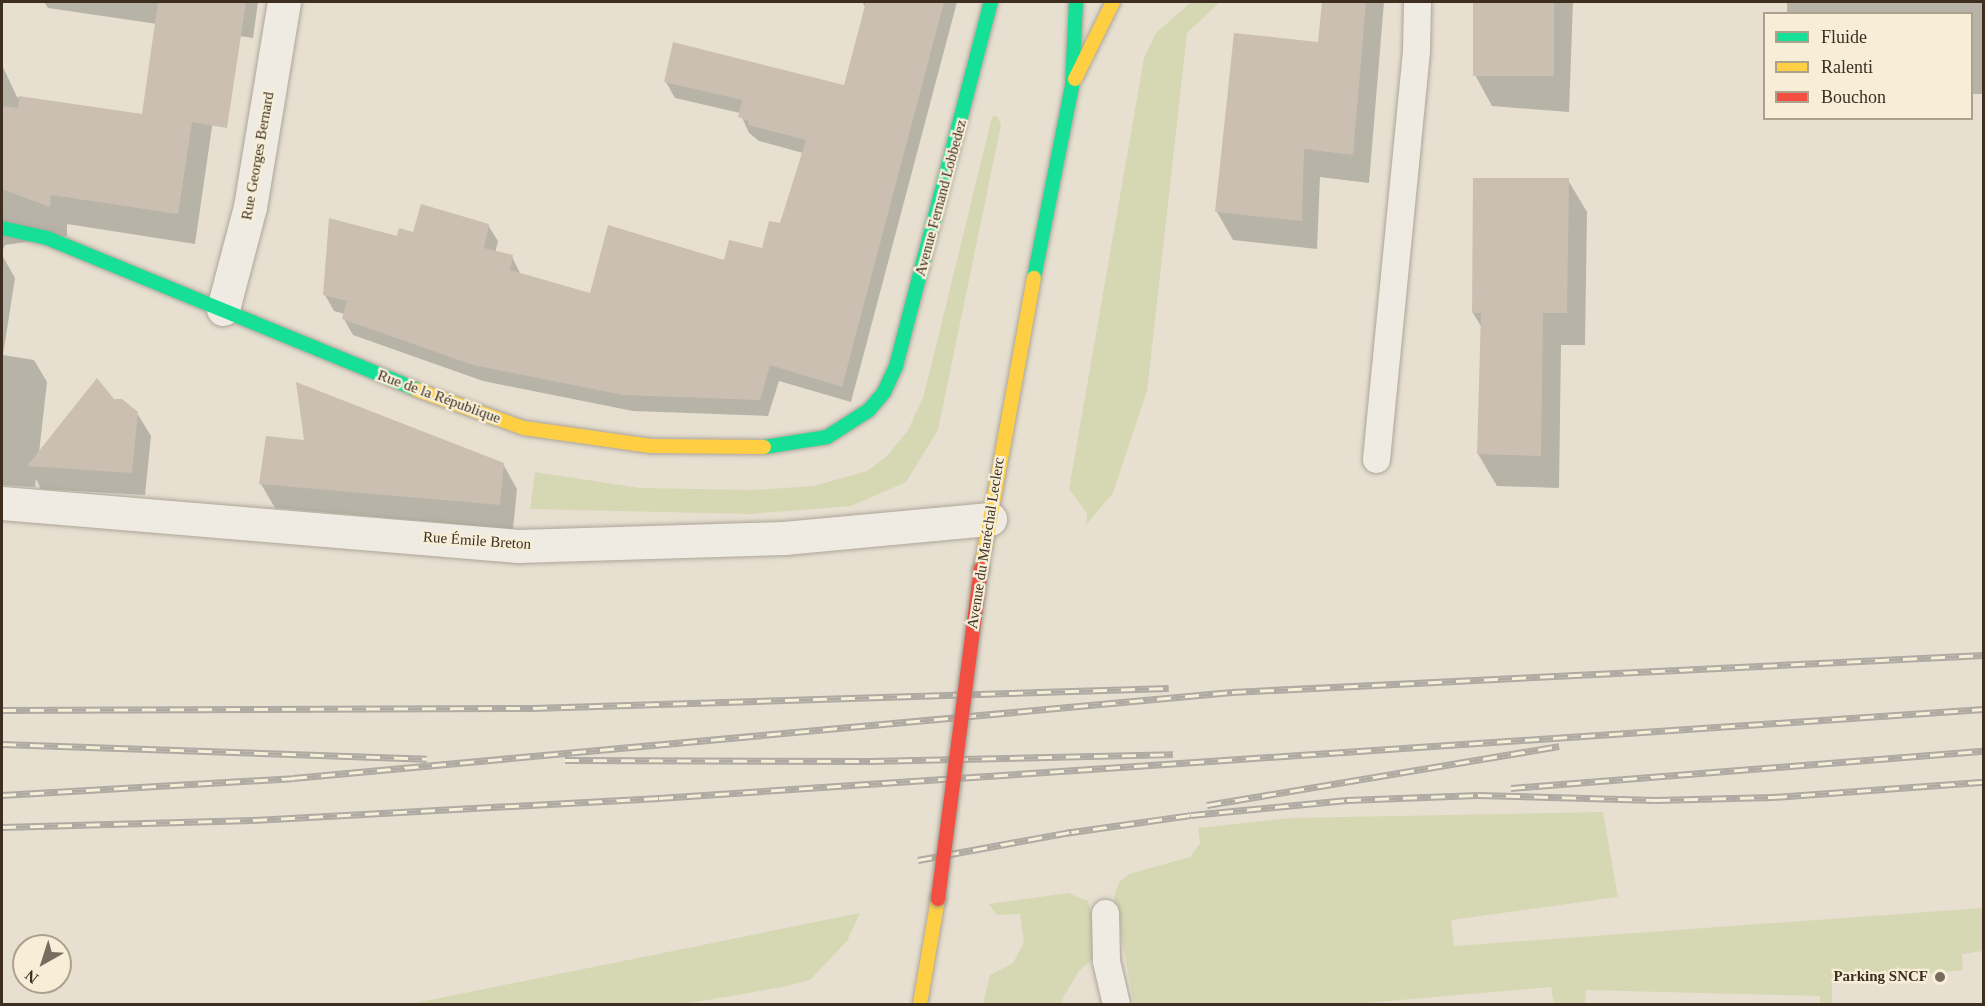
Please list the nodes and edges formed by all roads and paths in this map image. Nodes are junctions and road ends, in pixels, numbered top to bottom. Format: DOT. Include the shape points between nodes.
graph roads {
  1 [pos="284,2"];
  2 [pos="991,2"];
  3 [pos="1076,2"];
  4 [pos="1113,2"];
  5 [pos="1416,2"];
  6 [pos="1072,86"];
  7 [pos="2,228"];
  8 [pos="223,309"];
  9 [pos="884,392"];
  10 [pos="1376,459"];
  11 [pos="2,503"];
  12 [pos="990,519"];
  13 [pos="1105,913"];
  14 [pos="920,1005"];
  15 [pos="1116,1005"];
  1 -- 8 [label="street, Rue Georges Bernard" via="250,207"];
  2 -- 9 [label="street, Avenue Fernand Lobbedez" via="908,321"];
  3 -- 6 [label="street, Avenue du Maréchal Leclerc"];
  4 -- 6 [label="street, Avenue du Maréchal Leclerc"];
  5 -- 10 [label="lane" via="1416,50"];
  6 -- 12 [label="street, Avenue du Maréchal Leclerc"];
  7 -- 8 [label="street, Rue de la République" via="47,238"];
  8 -- 9 [label="street, Rue de la République" via="453,404 524,428 572,437 651,446 758,448 802,443 851,424"];
  11 -- 12 [label="street, Rue Émile Breton" via="518,546 784,538"];
  12 -- 14 [label="street, Avenue du Maréchal Leclerc, bridge"];
  13 -- 15 [label="lane" via="1106,961"];
}
